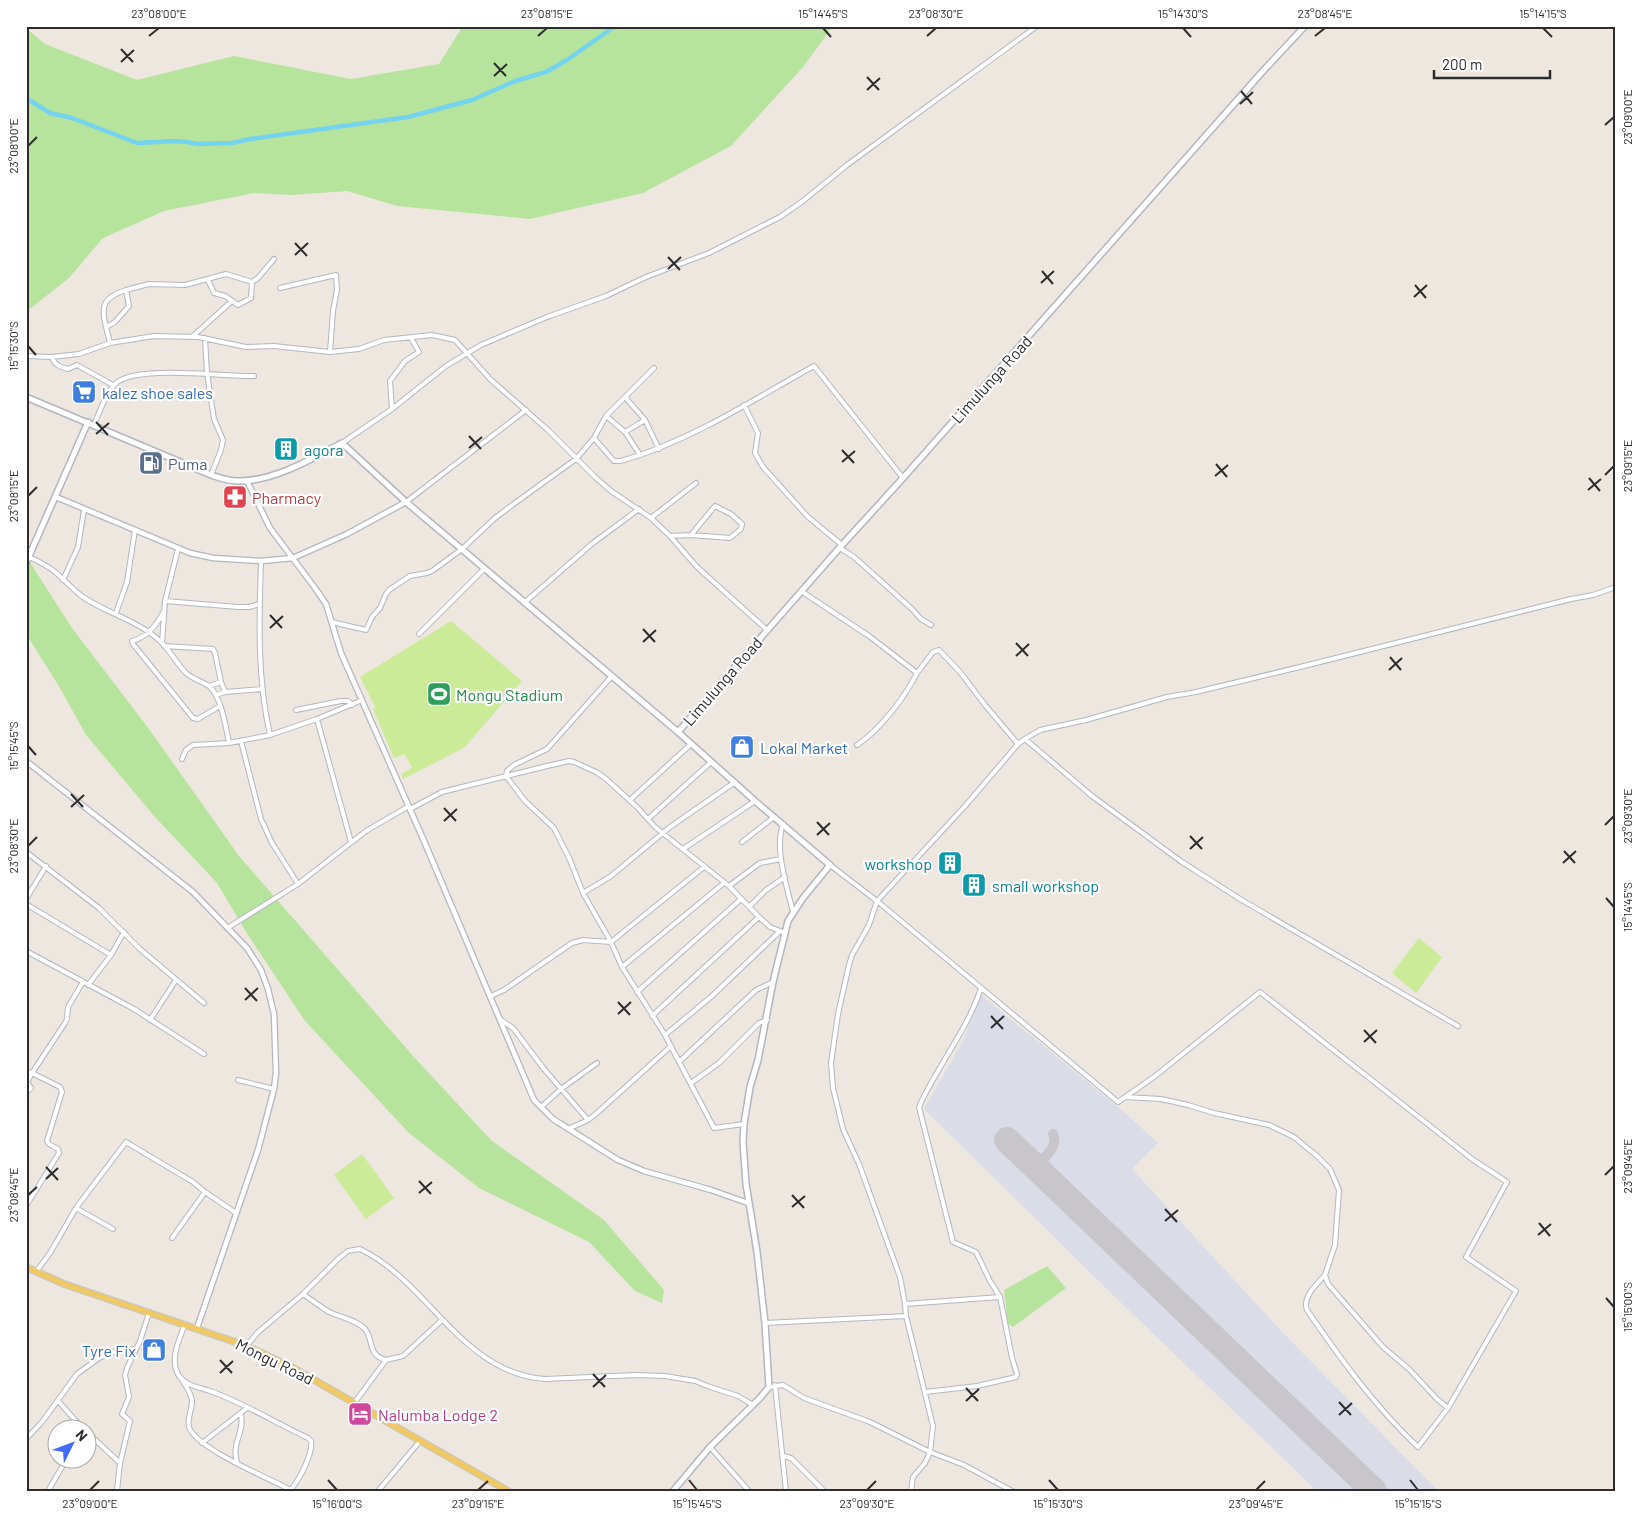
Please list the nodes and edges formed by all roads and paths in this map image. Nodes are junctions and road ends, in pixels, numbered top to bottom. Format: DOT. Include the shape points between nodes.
graph roads {
  1 [pos="1037,26"];
  2 [pos="1305,26"];
  3 [pos="274,259"];
  4 [pos="208,280"];
  5 [pos="252,282"];
  6 [pos="280,288"];
  7 [pos="126,290"];
  8 [pos="232,301"];
  9 [pos="106,328"];
  10 [pos="193,336"];
  11 [pos="205,338"];
  12 [pos="411,338"];
  13 [pos="110,343"];
  14 [pos="330,352"];
  15 [pos="466,354"];
  16 [pos="26,356"];
  17 [pos="52,357"];
  18 [pos="654,368"];
  19 [pos="207,373"];
  20 [pos="254,376"];
  21 [pos="113,385"];
  22 [pos="26,397"];
  23 [pos="625,397"];
  24 [pos="744,405"];
  25 [pos="392,409"];
  26 [pos="526,410"];
  27 [pos="606,416"];
  28 [pos="645,420"];
  29 [pos="88,422"];
  30 [pos="94,425"];
  31 [pos="625,432"];
  32 [pos="594,438"];
  33 [pos="342,443"];
  34 [pos="659,448"];
  35 [pos="640,455"];
  36 [pos="576,459"];
  37 [pos="211,475"];
  38 [pos="903,478"];
  39 [pos="247,481"];
  40 [pos="696,483"];
  41 [pos="56,497"];
  42 [pos="406,502"];
  43 [pos="638,509"];
  44 [pos="84,510"];
  45 [pos="651,518"];
  46 [pos="134,530"];
  47 [pos="691,535"];
  48 [pos="670,536"];
  49 [pos="841,546"];
  50 [pos="178,549"];
  51 [pos="462,549"];
  52 [pos="29,557"];
  53 [pos="293,558"];
  54 [pos="262,561"];
  55 [pos="26,563"];
  56 [pos="485,568"];
  57 [pos="63,580"];
  58 [pos="1616,588"];
  59 [pos="801,591"];
  60 [pos="166,601"];
  61 [pos="524,603"];
  62 [pos="260,604"];
  63 [pos="164,611"];
  64 [pos="116,613"];
  65 [pos="332,622"];
  66 [pos="931,625"];
  67 [pos="767,630"];
  68 [pos="149,633"];
  69 [pos="419,634"];
  70 [pos="163,645"];
  71 [pos="917,673"];
  72 [pos="612,676"];
  73 [pos="221,682"];
  74 [pos="209,686"];
  75 [pos="263,689"];
  76 [pos="225,692"];
  77 [pos="216,695"];
  78 [pos="362,700"];
  79 [pos="352,705"];
  80 [pos="220,706"];
  81 [pos="296,710"];
  82 [pos="317,719"];
  83 [pos="678,732"];
  84 [pos="270,735"];
  85 [pos="1025,738"];
  86 [pos="241,741"];
  87 [pos="229,743"];
  88 [pos="691,744"];
  89 [pos="857,744"];
  90 [pos="1018,744"];
  91 [pos="182,759"];
  92 [pos="26,761"];
  93 [pos="711,762"];
  94 [pos="506,776"];
  95 [pos="735,782"];
  96 [pos="630,800"];
  97 [pos="755,801"];
  98 [pos="409,807"];
  99 [pos="774,817"];
  100 [pos="648,819"];
  101 [pos="782,824"];
  102 [pos="662,833"];
  103 [pos="351,842"];
  104 [pos="742,842"];
  105 [pos="683,849"];
  106 [pos="26,852"];
  107 [pos="781,859"];
  108 [pos="830,865"];
  109 [pos="46,866"];
  110 [pos="704,867"];
  111 [pos="784,877"];
  112 [pos="724,883"];
  113 [pos="298,884"];
  114 [pos="729,886"];
  115 [pos="583,893"];
  116 [pos="741,898"];
  117 [pos="26,899"];
  118 [pos="877,901"];
  119 [pos="27,905"];
  120 [pos="748,907"];
  121 [pos="793,912"];
  122 [pos="759,917"];
  123 [pos="228,927"];
  124 [pos="124,932"];
  125 [pos="782,932"];
  126 [pos="611,942"];
  127 [pos="26,951"];
  128 [pos="111,955"];
  129 [pos="622,967"];
  130 [pos="176,980"];
  131 [pos="83,982"];
  132 [pos="773,982"];
  133 [pos="88,985"];
  134 [pos="981,988"];
  135 [pos="637,992"];
  136 [pos="491,996"];
  137 [pos="204,1003"];
  138 [pos="652,1016"];
  139 [pos="150,1020"];
  140 [pos="501,1020"];
  141 [pos="766,1020"];
  142 [pos="1458,1026"];
  143 [pos="665,1035"];
  144 [pos="671,1046"];
  145 [pos="204,1054"];
  146 [pos="680,1061"];
  147 [pos="597,1063"];
  148 [pos="26,1072"];
  149 [pos="32,1073"];
  150 [pos="238,1080"];
  151 [pos="27,1082"];
  152 [pos="691,1083"];
  153 [pos="274,1089"];
  154 [pos="561,1089"];
  155 [pos="26,1093"];
  156 [pos="1125,1097"];
  157 [pos="541,1107"];
  158 [pos="588,1120"];
  159 [pos="744,1124"];
  160 [pos="568,1129"];
  161 [pos="205,1192"];
  162 [pos="748,1203"];
  163 [pos="26,1206"];
  164 [pos="76,1208"];
  165 [pos="236,1213"];
  166 [pos="113,1229"];
  167 [pos="172,1238"];
  168 [pos="26,1267"];
  169 [pos="36,1272"];
  170 [pos="1325,1275"];
  171 [pos="302,1294"];
  172 [pos="1000,1297"];
  173 [pos="905,1304"];
  174 [pos="149,1312"];
  175 [pos="906,1316"];
  176 [pos="442,1320"];
  177 [pos="765,1323"];
  178 [pos="184,1324"];
  179 [pos="197,1328"];
  180 [pos="247,1346"];
  181 [pos="136,1349"];
  182 [pos="386,1360"];
  183 [pos="182,1380"];
  184 [pos="775,1385"];
  185 [pos="769,1387"];
  186 [pos="925,1392"];
  187 [pos="58,1401"];
  188 [pos="355,1402"];
  189 [pos="753,1405"];
  190 [pos="247,1408"];
  191 [pos="1448,1408"];
  192 [pos="241,1414"];
  193 [pos="75,1420"];
  194 [pos="26,1439"];
  195 [pos="420,1441"];
  196 [pos="98,1442"];
  197 [pos="202,1443"];
  198 [pos="710,1447"];
  199 [pos="930,1452"];
  200 [pos="783,1456"];
  201 [pos="237,1462"];
  202 [pos="120,1463"];
  203 [pos="60,1470"];
  204 [pos="48,1491"];
  205 [pos="117,1491"];
  206 [pos="378,1491"];
  207 [pos="508,1491"];
  208 [pos="673,1491"];
  209 [pos="749,1491"];
  210 [pos="786,1491"];
  211 [pos="824,1491"];
  212 [pos="911,1491"];
  213 [pos="1012,1491"];
  1 -- 15 [label="street" via="780,217 709,253 546,317"];
  2 -- 38 [label="main road, Limulunga Road"];
  3 -- 5 [label="street"];
  4 -- 5 [label="street" via="226,274"];
  4 -- 7 [label="street" via="184,286 149,284"];
  4 -- 8 [label="street" via="214,293"];
  5 -- 8 [label="street" via="250,300 239,305"];
  6 -- 14 [label="street" via="336,275"];
  7 -- 9 [label="street" via="129,306"];
  7 -- 9 [label="street" via="105,301"];
  8 -- 10 [label="street"];
  9 -- 13 [label="street"];
  10 -- 11 [label="street"];
  10 -- 13 [label="street" via="154,336"];
  11 -- 14 [label="street" via="246,347 274,346"];
  11 -- 19 [label="street"];
  12 -- 14 [label="street" via="384,340 360,349"];
  12 -- 15 [label="street" via="438,335 454,340"];
  12 -- 25 [label="street" via="419,352 405,361 390,381"];
  13 -- 17 [label="street" via="79,354"];
  15 -- 25 [label="street" via="434,374"];
  15 -- 26 [label="street" via="490,380"];
  16 -- 17 [label="street"];
  17 -- 21 [label="street" via="58,366 68,369 77,365"];
  18 -- 23 [label="street"];
  19 -- 20 [label="street"];
  19 -- 21 [label="street" via="152,373 125,378"];
  19 -- 37 [label="street" via="214,419 222,440 220,455"];
  21 -- 30 [label="street"];
  22 -- 29 [label="main road"];
  23 -- 27 [label="street"];
  23 -- 28 [label="street"];
  24 -- 34 [label="street" via="716,423"];
  24 -- 38 [label="street" via="814,366"];
  24 -- 49 [label="street" via="758,433 755,454 763,467"];
  25 -- 33 [label="street"];
  26 -- 36 [label="street"];
  26 -- 42 [label="street"];
  27 -- 31 [label="street"];
  27 -- 32 [label="street"];
  28 -- 31 [label="street"];
  28 -- 34 [label="street"];
  29 -- 30 [label="main road"];
  29 -- 41 [label="main road"];
  30 -- 37 [label="main road"];
  31 -- 35 [label="street"];
  32 -- 35 [label="street" via="617,462"];
  32 -- 36 [label="street"];
  33 -- 39 [label="main road" via="286,470"];
  33 -- 42 [label="main road"];
  34 -- 35 [label="street"];
  36 -- 43 [label="street" via="611,491"];
  36 -- 51 [label="street" via="515,502"];
  37 -- 39 [label="main road"];
  38 -- 49 [label="main road, Limulunga Road"];
  39 -- 53 [label="street" via="270,528"];
  40 -- 45 [label="street"];
  41 -- 44 [label="street"];
  41 -- 52 [label="main road"];
  42 -- 51 [label="main road"];
  42 -- 53 [label="street"];
  43 -- 45 [label="street"];
  43 -- 61 [label="street"];
  44 -- 46 [label="street"];
  44 -- 57 [label="street" via="78,547"];
  45 -- 48 [label="street"];
  46 -- 50 [label="street"];
  46 -- 64 [label="street" via="127,582"];
  47 -- 47 [label="street" via="730,538 742,524 732,514 715,506"];
  47 -- 48 [label="street"];
  48 -- 67 [label="street" via="704,573"];
  49 -- 59 [label="main road, Limulunga Road"];
  49 -- 66 [label="street"];
  50 -- 54 [label="street" via="213,558"];
  50 -- 60 [label="street"];
  51 -- 56 [label="main road"];
  51 -- 65 [label="street" via="427,573 410,576 389,590 366,630"];
  52 -- 55 [label="main road"];
  52 -- 57 [label="street" via="49,567"];
  53 -- 54 [label="street"];
  53 -- 65 [label="street" via="326,604"];
  54 -- 62 [label="street"];
  56 -- 61 [label="main road"];
  56 -- 69 [label="street"];
  57 -- 64 [label="street" via="84,598"];
  58 -- 85 [label="street" via="1167,697 1040,730"];
  59 -- 67 [label="main road, Limulunga Road"];
  59 -- 71 [label="street" via="870,636"];
  60 -- 62 [label="street" via="238,607"];
  60 -- 63 [label="street"];
  61 -- 72 [label="main road"];
  62 -- 75 [label="street" via="259,655"];
  63 -- 68 [label="street"];
  63 -- 70 [label="street"];
  64 -- 68 [label="street"];
  65 -- 78 [label="street" via="341,653"];
  67 -- 83 [label="main road, Limulunga Road"];
  68 -- 70 [label="street"];
  68 -- 80 [label="street" via="132,642 189,715 198,719"];
  70 -- 73 [label="street" via="213,649"];
  70 -- 74 [label="street" via="188,674"];
  71 -- 89 [label="street" via="884,720"];
  71 -- 90 [label="street" via="932,652 939,650"];
  72 -- 83 [label="main road"];
  72 -- 94 [label="street" via="547,749 514,765"];
  73 -- 74 [label="street"];
  73 -- 76 [label="street"];
  74 -- 77 [label="street"];
  75 -- 76 [label="street"];
  75 -- 84 [label="street"];
  76 -- 77 [label="street"];
  77 -- 80 [label="street"];
  78 -- 79 [label="street"];
  78 -- 98 [label="street"];
  79 -- 81 [label="street" via="342,701"];
  79 -- 82 [label="street"];
  80 -- 87 [label="street"];
  82 -- 84 [label="street"];
  82 -- 103 [label="street"];
  83 -- 88 [label="main road"];
  84 -- 86 [label="street"];
  85 -- 90 [label="street"];
  85 -- 142 [label="street" via="1098,801 1182,862"];
  86 -- 87 [label="street"];
  86 -- 113 [label="street" via="261,819"];
  87 -- 91 [label="street" via="189,746"];
  88 -- 93 [label="main road"];
  88 -- 96 [label="street"];
  90 -- 118 [label="street"];
  92 -- 123 [label="street" via="192,892"];
  93 -- 95 [label="main road"];
  93 -- 100 [label="street"];
  94 -- 96 [label="street" via="569,761 596,772"];
  94 -- 98 [label="street" via="442,792"];
  94 -- 115 [label="street" via="525,801 554,828"];
  95 -- 97 [label="main road"];
  95 -- 102 [label="street"];
  96 -- 100 [label="street"];
  97 -- 99 [label="main road"];
  97 -- 105 [label="street"];
  98 -- 103 [label="street" via="385,818"];
  98 -- 136 [label="street"];
  99 -- 101 [label="main road"];
  99 -- 104 [label="street"];
  100 -- 102 [label="street"];
  101 -- 107 [label="street"];
  101 -- 108 [label="main road"];
  102 -- 105 [label="street"];
  102 -- 115 [label="street" via="611,876"];
  103 -- 113 [label="street"];
  105 -- 110 [label="street"];
  106 -- 109 [label="street"];
  107 -- 111 [label="street"];
  107 -- 114 [label="street" via="760,863"];
  108 -- 118 [label="street"];
  108 -- 121 [label="main road"];
  109 -- 117 [label="street"];
  109 -- 124 [label="street"];
  110 -- 112 [label="street"];
  110 -- 126 [label="street"];
  111 -- 120 [label="street"];
  111 -- 121 [label="street"];
  112 -- 114 [label="street"];
  112 -- 129 [label="street"];
  113 -- 123 [label="street"];
  114 -- 116 [label="street"];
  115 -- 126 [label="street"];
  116 -- 120 [label="street"];
  116 -- 135 [label="street"];
  118 -- 134 [label="street"];
  118 -- 173 [label="street" via="869,925 848,965 831,1068 843,1128 860,1164 900,1277"];
  119 -- 128 [label="street"];
  120 -- 122 [label="street"];
  121 -- 125 [label="main road"];
  122 -- 125 [label="street"];
  122 -- 138 [label="street"];
  123 -- 153 [label="street" via="247,948 268,989 274,1014"];
  124 -- 128 [label="street"];
  124 -- 130 [label="street"];
  125 -- 132 [label="main road"];
  125 -- 143 [label="street"];
  126 -- 129 [label="street"];
  126 -- 136 [label="street" via="583,940 572,943"];
  127 -- 131 [label="street"];
  128 -- 133 [label="street"];
  129 -- 135 [label="street"];
  130 -- 137 [label="street"];
  130 -- 139 [label="street"];
  131 -- 133 [label="street"];
  131 -- 149 [label="street" via="68,1007 65,1023"];
  132 -- 141 [label="main road"];
  132 -- 146 [label="street" via="756,990"];
  133 -- 139 [label="street"];
  134 -- 156 [label="street" via="1118,1102"];
  134 -- 172 [label="street" via="967,1022 919,1107 953,1242 976,1252"];
  135 -- 138 [label="street"];
  136 -- 140 [label="street"];
  138 -- 143 [label="street"];
  139 -- 145 [label="street"];
  140 -- 154 [label="street" via="512,1028"];
  140 -- 157 [label="street" via="528,1090"];
  141 -- 152 [label="street" via="759,1023 719,1063"];
  141 -- 159 [label="main road"];
  143 -- 144 [label="street"];
  144 -- 146 [label="street"];
  144 -- 158 [label="street"];
  146 -- 152 [label="street"];
  147 -- 154 [label="street"];
  148 -- 149 [label="street"];
  149 -- 151 [label="street"];
  149 -- 163 [label="street" via="60,1087 62,1092 47,1141 58,1148 59,1153"];
  150 -- 153 [label="street"];
  151 -- 155 [label="street" via="31,1088"];
  152 -- 159 [label="street" via="714,1128"];
  153 -- 165 [label="street"];
  154 -- 157 [label="street"];
  154 -- 158 [label="street"];
  156 -- 170 [label="street" via="1161,1099 1269,1125 1307,1147 1330,1169 1339,1190 1336,1245"];
  156 -- 191 [label="street" via="1260,992 1464,1153 1507,1182 1466,1257 1516,1291"];
  157 -- 160 [label="street"];
  158 -- 160 [label="street"];
  159 -- 162 [label="main road"];
  160 -- 162 [label="street" via="633,1167"];
  161 -- 164 [label="street" via="188,1178 126,1142"];
  161 -- 165 [label="street"];
  161 -- 167 [label="street"];
  162 -- 177 [label="main road"];
  164 -- 166 [label="street"];
  164 -- 169 [label="street"];
  165 -- 179 [label="street"];
  168 -- 169 [label="main road, Mongu Road"];
  169 -- 174 [label="main road, Mongu Road"];
  170 -- 191 [label="street" via="1328,1284 1368,1331"];
  170 -- 191 [label="street" via="1308,1297 1307,1310 1352,1372 1404,1434 1418,1447"];
  171 -- 176 [label="street" via="348,1251 360,1249 405,1281"];
  171 -- 180 [label="street"];
  171 -- 182 [label="street" via="328,1311 362,1326 372,1350"];
  172 -- 173 [label="street"];
  172 -- 186 [label="street" via="1016,1377 977,1386"];
  173 -- 175 [label="street"];
  174 -- 178 [label="main road, Mongu Road"];
  174 -- 181 [label="street"];
  175 -- 177 [label="street"];
  175 -- 186 [label="street"];
  176 -- 182 [label="street" via="403,1356"];
  176 -- 189 [label="street" via="469,1346 497,1365 534,1379 665,1376 695,1381 738,1396"];
  177 -- 185 [label="main road"];
  178 -- 179 [label="main road, Mongu Road"];
  178 -- 183 [label="street" via="175,1356"];
  179 -- 180 [label="main road, Mongu Road"];
  180 -- 188 [label="main road, Mongu Road"];
  181 -- 187 [label="street" via="120,1350 99,1358 77,1374"];
  181 -- 202 [label="street" via="126,1375 129,1397 122,1414 130,1421"];
  182 -- 188 [label="street"];
  183 -- 190 [label="street"];
  183 -- 197 [label="street" via="192,1400 189,1427"];
  184 -- 185 [label="street"];
  184 -- 199 [label="street" via="783,1385 804,1398 870,1422"];
  184 -- 200 [label="street"];
  185 -- 189 [label="main road"];
  186 -- 199 [label="street" via="933,1426"];
  187 -- 193 [label="street"];
  187 -- 194 [label="street"];
  188 -- 195 [label="main road, Mongu Road"];
  189 -- 198 [label="main road"];
  190 -- 192 [label="street"];
  190 -- 201 [label="street" via="310,1439 312,1444 300,1477 290,1490"];
  192 -- 197 [label="street"];
  192 -- 201 [label="street" via="234,1452"];
  195 -- 206 [label="street"];
  195 -- 207 [label="main road, Mongu Road"];
  196 -- 202 [label="street"];
  197 -- 201 [label="street"];
  198 -- 208 [label="main road"];
  198 -- 209 [label="street"];
  199 -- 212 [label="street" via="913,1477"];
  199 -- 213 [label="street" via="964,1465"];
  200 -- 210 [label="street"];
  200 -- 211 [label="street" via="791,1458"];
  202 -- 205 [label="street"];
  203 -- 204 [label="street"];
}
